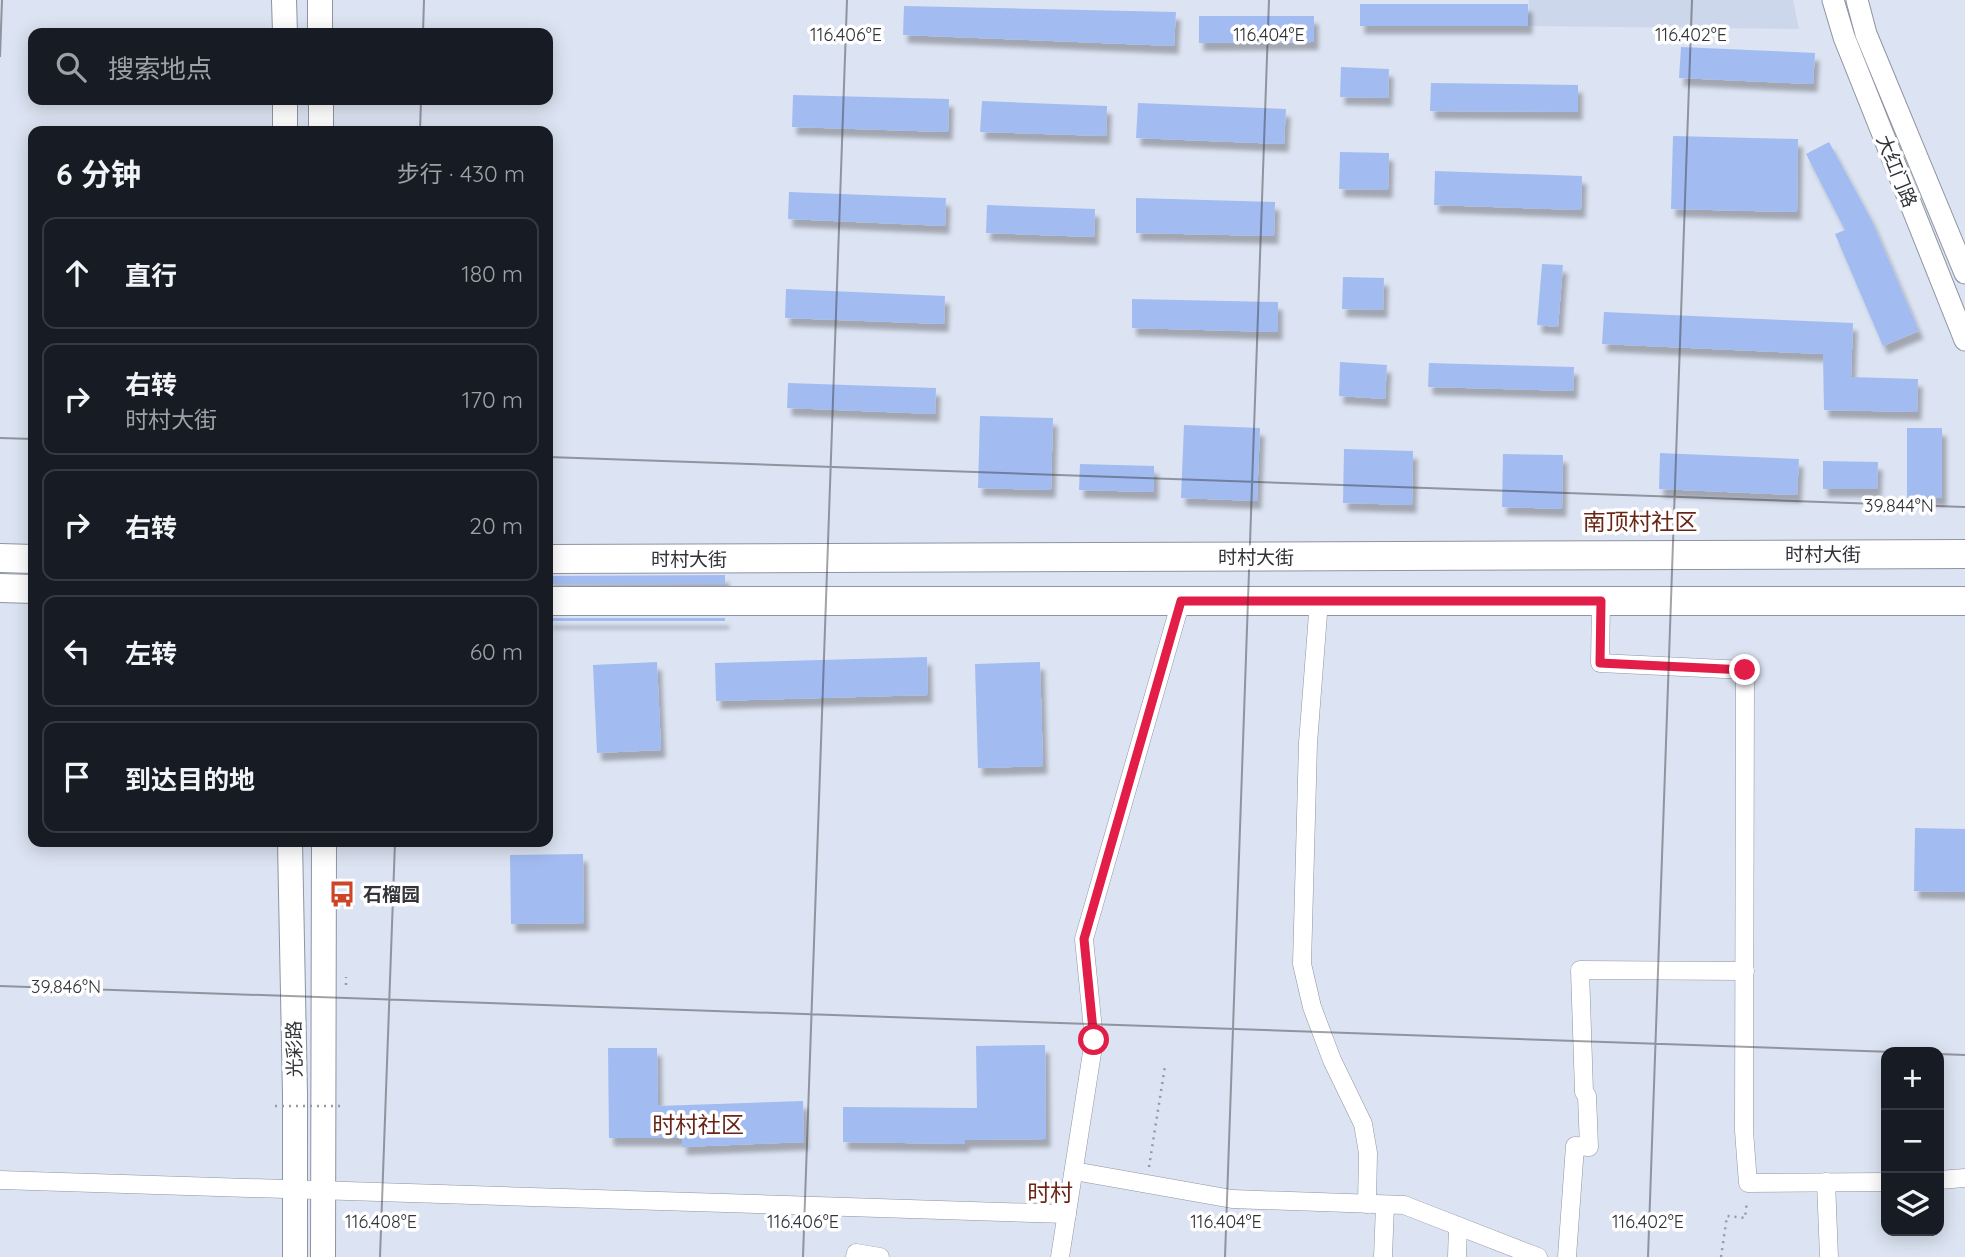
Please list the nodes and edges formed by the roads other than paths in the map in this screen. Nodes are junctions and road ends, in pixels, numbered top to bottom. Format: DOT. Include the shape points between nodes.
graph roads {
  1 [pos="285,0"];
  2 [pos="320,0"];
  3 [pos="1833,0"];
  4 [pos="1857,0"];
  5 [pos="285,28"];
  6 [pos="320,28"];
  7 [pos="285,105"];
  8 [pos="321,105"];
  9 [pos="285,126"];
  10 [pos="321,126"];
  11 [pos="1965,273"];
  12 [pos="1965,340"];
  13 [pos="1965,554"];
  14 [pos="0,558"];
  15 [pos="28,559"];
  16 [pos="553,559"];
  17 [pos="0,588"];
  18 [pos="28,589"];
  19 [pos="553,601"];
  20 [pos="1181,601"];
  21 [pos="1319,601"];
  22 [pos="1601,601"];
  23 [pos="1965,601"];
  24 [pos="290,847"];
  25 [pos="324,847"];
  26 [pos="1745,971"];
  27 [pos="1074,1171"];
  28 [pos="1965,1178"];
  29 [pos="0,1180"];
  30 [pos="1944,1180"];
  31 [pos="1826,1182"];
  32 [pos="1881,1182"];
  33 [pos="295,1189"];
  34 [pos="323,1190"];
  35 [pos="1376,1204"];
  36 [pos="1067,1214"];
  37 [pos="1458,1226"];
  38 [pos="295,1257"];
  39 [pos="323,1257"];
  40 [pos="855,1257"];
  41 [pos="880,1257"];
  42 [pos="1060,1257"];
  43 [pos="1382,1257"];
  44 [pos="1457,1257"];
  45 [pos="1538,1257"];
  46 [pos="1567,1257"];
  47 [pos="1829,1257"];
  1 -- 5 [label="main road"];
  2 -- 6 [label="main road"];
  3 -- 12 [label="street, 大红门路"];
  4 -- 11 [label="street, 大红门路" via="1866,34"];
  7 -- 9 [label="main road"];
  8 -- 10 [label="main road"];
  13 -- 16 [label="main road, 时村大街"];
  14 -- 15 [label="main road"];
  17 -- 18 [label="main road"];
  19 -- 20 [label="main road"];
  20 -- 21 [label="main road"];
  20 -- 27 [label="street" via="1084,939 1094,1040"];
  21 -- 22 [label="main road"];
  21 -- 35 [label="street" via="1308,743 1302,964 1316,1017 1363,1124"];
  22 -- 23 [label="main road"];
  22 -- 26 [label="street" via="1600,663 1745,670"];
  24 -- 33 [label="main road, 光彩路"];
  25 -- 34 [label="main road, 光彩路"];
  26 -- 31 [label="street" via="1748,1182"];
  26 -- 46 [label="street" via="1580,970 1589,1147 1575,1146"];
  27 -- 35 [label="street" via="1232,1199"];
  27 -- 36 [label="street"];
  28 -- 30 [label="street"];
  29 -- 33 [label="street"];
  31 -- 32 [label="street"];
  31 -- 47 [label="street"];
  33 -- 34 [label="street"];
  33 -- 38 [label="main road, 光彩路"];
  34 -- 36 [label="street"];
  34 -- 39 [label="main road, 光彩路"];
  35 -- 37 [label="street" via="1404,1205"];
  35 -- 43 [label="street"];
  36 -- 42 [label="street"];
  37 -- 44 [label="street"];
  37 -- 45 [label="street"];
  40 -- 41 [label="street" via="856,1253"];
}
